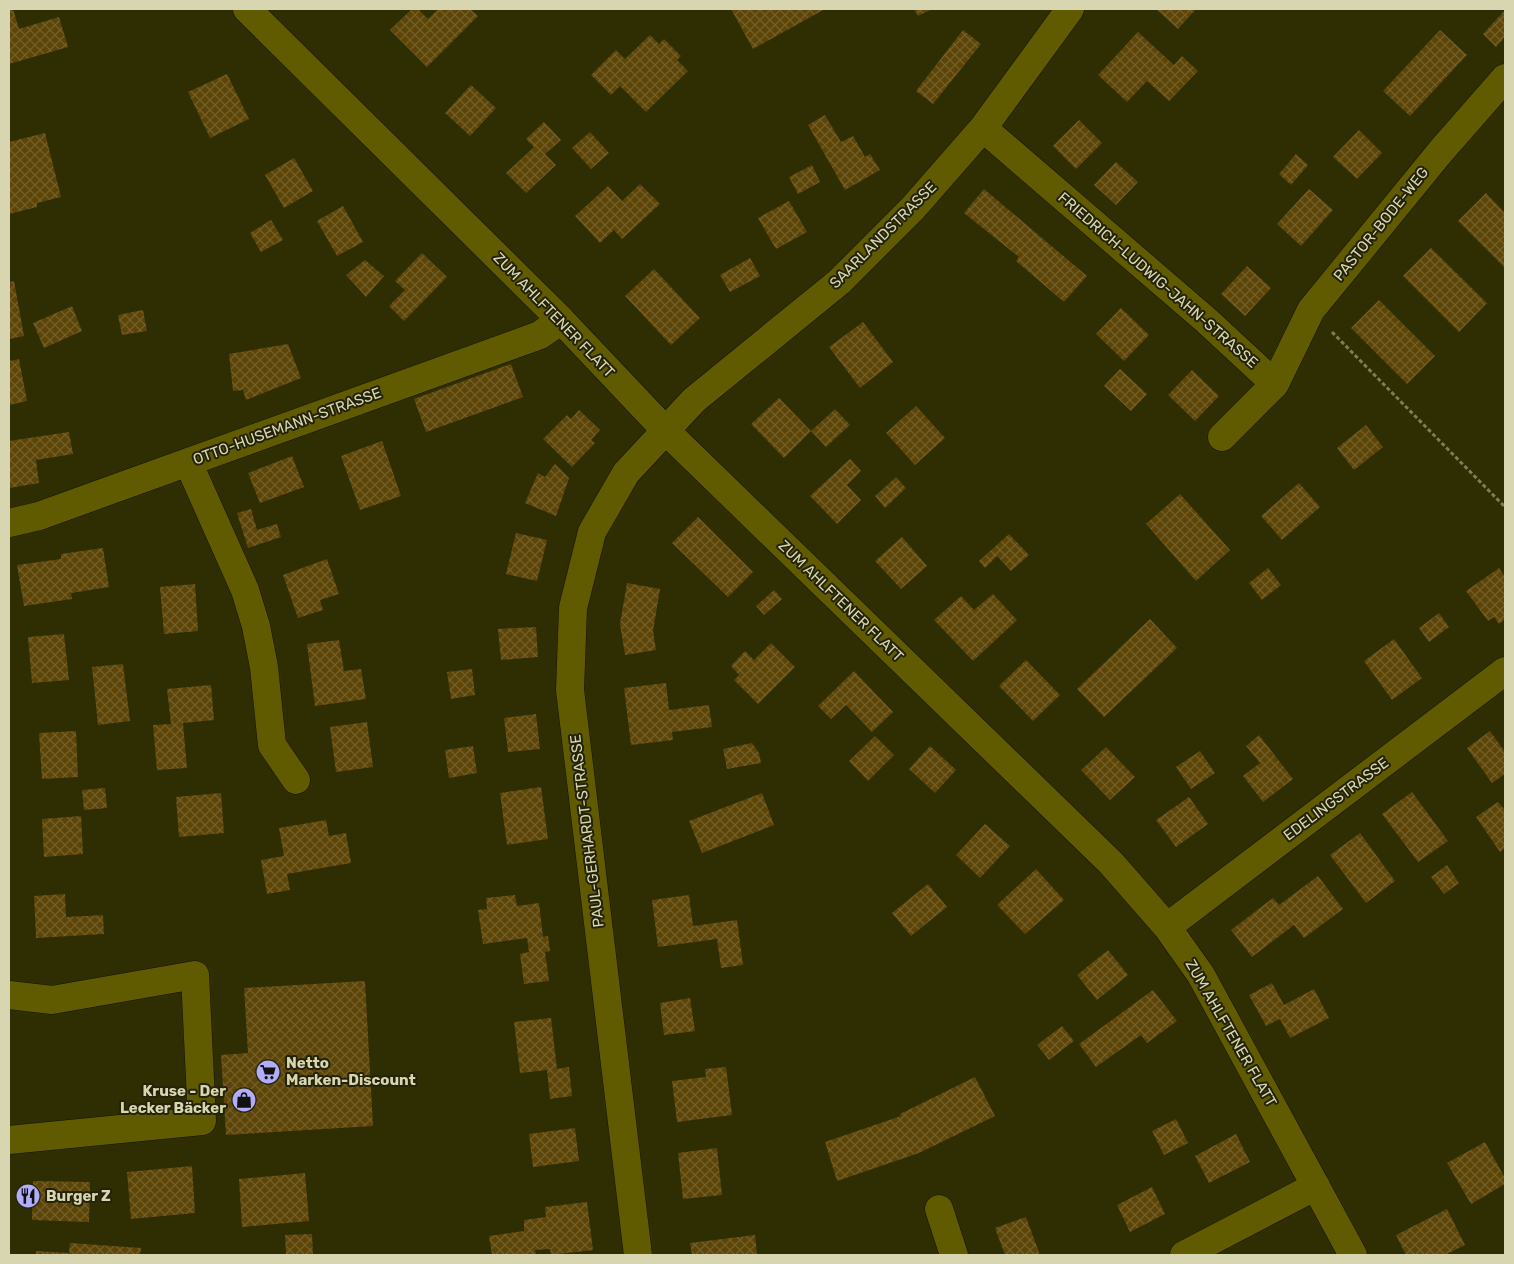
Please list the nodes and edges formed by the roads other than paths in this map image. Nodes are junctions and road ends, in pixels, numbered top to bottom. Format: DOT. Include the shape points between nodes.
graph roads {
  1 [pos="247,9"];
  2 [pos="1070,9"];
  3 [pos="1505,78"];
  4 [pos="983,128"];
  5 [pos="561,320"];
  6 [pos="1275,384"];
  7 [pos="666,431"];
  8 [pos="1222,437"];
  9 [pos="188,462"];
  10 [pos="9,523"];
  11 [pos="1505,671"];
  12 [pos="296,780"];
  13 [pos="1167,927"];
  14 [pos="13,995"];
  15 [pos="14,1140"];
  16 [pos="1316,1186"];
  17 [pos="939,1209"];
  18 [pos="638,1255"];
  19 [pos="954,1255"];
  20 [pos="1184,1255"];
  21 [pos="1353,1255"];
  1 -- 5 [label="street, ZUM AHLFTENER FLATT"];
  2 -- 4 [label="street, SAARLANDSTRASSE"];
  3 -- 6 [label="street, PASTOR-BODE-WEG" via="1310,310"];
  4 -- 6 [label="street, FRIEDRICH-LUDWIG-JAHN-STRASSE" via="1207,321"];
  4 -- 7 [label="street, SAARLANDSTRASSE" via="913,208 839,282 694,400"];
  5 -- 7 [label="street, ZUM AHLFTENER FLATT"];
  5 -- 9 [label="street, OTTO-HUSEMANN-STRASSE" via="540,335"];
  6 -- 8 [label="street"];
  7 -- 13 [label="street, ZUM AHLFTENER FLATT" via="1111,863"];
  7 -- 18 [label="street, PAUL-GERHARDT-STRASSE" via="626,473 592,532 573,608 570,681"];
  9 -- 10 [label="street, OTTO-HUSEMANN-STRASSE" via="39,516"];
  9 -- 12 [label="street" via="245,590 264,667 272,745"];
  11 -- 13 [label="street, EDELINGSTRASSE"];
  13 -- 16 [label="street, ZUM AHLFTENER FLATT" via="1201,976"];
  14 -- 15 [label="street" via="52,1000 195,975 202,1121"];
  16 -- 20 [label="street"];
  16 -- 21 [label="street, ZUM AHLFTENER FLATT"];
  17 -- 19 [label="street"];
}
